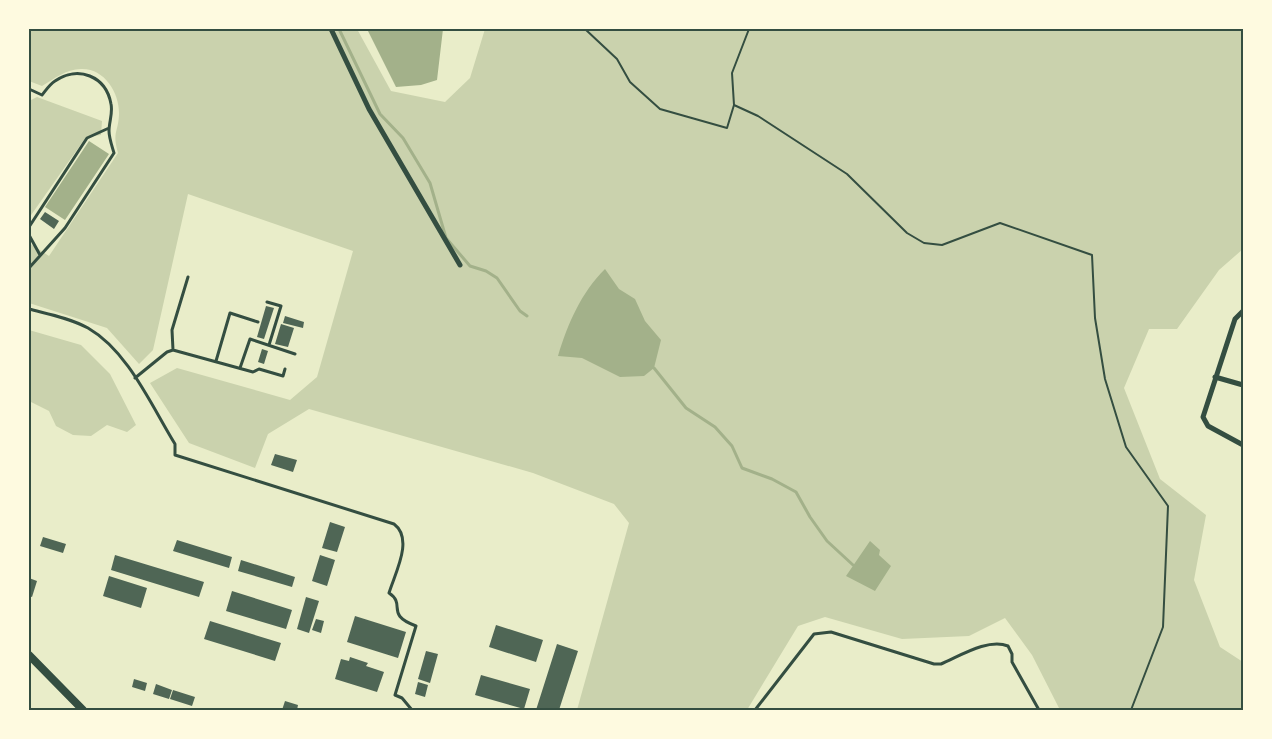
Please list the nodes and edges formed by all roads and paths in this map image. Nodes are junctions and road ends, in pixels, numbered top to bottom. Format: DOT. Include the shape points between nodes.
graph roads {
  1 [pos="331,29"];
  2 [pos="585,29"];
  3 [pos="749,29"];
  4 [pos="29,89"];
  5 [pos="734,105"];
  6 [pos="109,128"];
  7 [pos="29,227"];
  8 [pos="29,235"];
  9 [pos="40,255"];
  10 [pos="460,265"];
  11 [pos="29,268"];
  12 [pos="188,277"];
  13 [pos="267,302"];
  14 [pos="29,309"];
  15 [pos="1242,313"];
  16 [pos="258,322"];
  17 [pos="269,345"];
  18 [pos="173,350"];
  19 [pos="295,354"];
  20 [pos="216,361"];
  21 [pos="240,368"];
  22 [pos="285,369"];
  23 [pos="1215,377"];
  24 [pos="135,378"];
  25 [pos="1243,386"];
  26 [pos="1243,446"];
  27 [pos="29,655"];
  28 [pos="83,710"];
  29 [pos="412,710"];
  30 [pos="755,710"];
  31 [pos="1039,710"];
  32 [pos="1131,710"];
  1 -- 10 [label="street" via="374,117"];
  2 -- 5 [label="path" via="617,59 630,82 660,109 727,128"];
  3 -- 5 [label="path" via="732,73"];
  4 -- 6 [label="lane" via="42,95 55,81 68,75 86,74 96,78 103,84 111,103"];
  5 -- 32 [label="path" via="758,116 847,174 907,233 924,243 942,245 1000,223 1092,255 1095,318 1102,362 1123,438 1168,506 1164,627"];
  6 -- 7 [label="lane" via="88,138"];
  6 -- 9 [label="lane" via="114,153 112,159 65,228"];
  8 -- 9 [label="lane"];
  9 -- 11 [label="lane"];
  12 -- 18 [label="lane" via="172,330"];
  13 -- 17 [label="lane" via="281,306"];
  14 -- 24 [label="lane" via="86,326 103,337 122,357"];
  15 -- 23 [label="street" via="1235,318"];
  16 -- 20 [label="lane" via="230,313"];
  17 -- 19 [label="lane"];
  17 -- 21 [label="lane" via="250,339"];
  18 -- 20 [label="lane"];
  18 -- 24 [label="lane"];
  20 -- 21 [label="lane"];
  21 -- 22 [label="lane" via="283,376"];
  23 -- 25 [label="street"];
  23 -- 26 [label="street" via="1203,417 1208,426"];
  24 -- 29 [label="lane" via="175,444 175,455 394,524 402,532 404,544 389,593 396,600 398,616 416,626 395,695"];
  27 -- 28 [label="street"];
  30 -- 31 [label="lane" via="814,634 831,632 934,664 981,647 999,643 1008,646 1012,662"];
}
